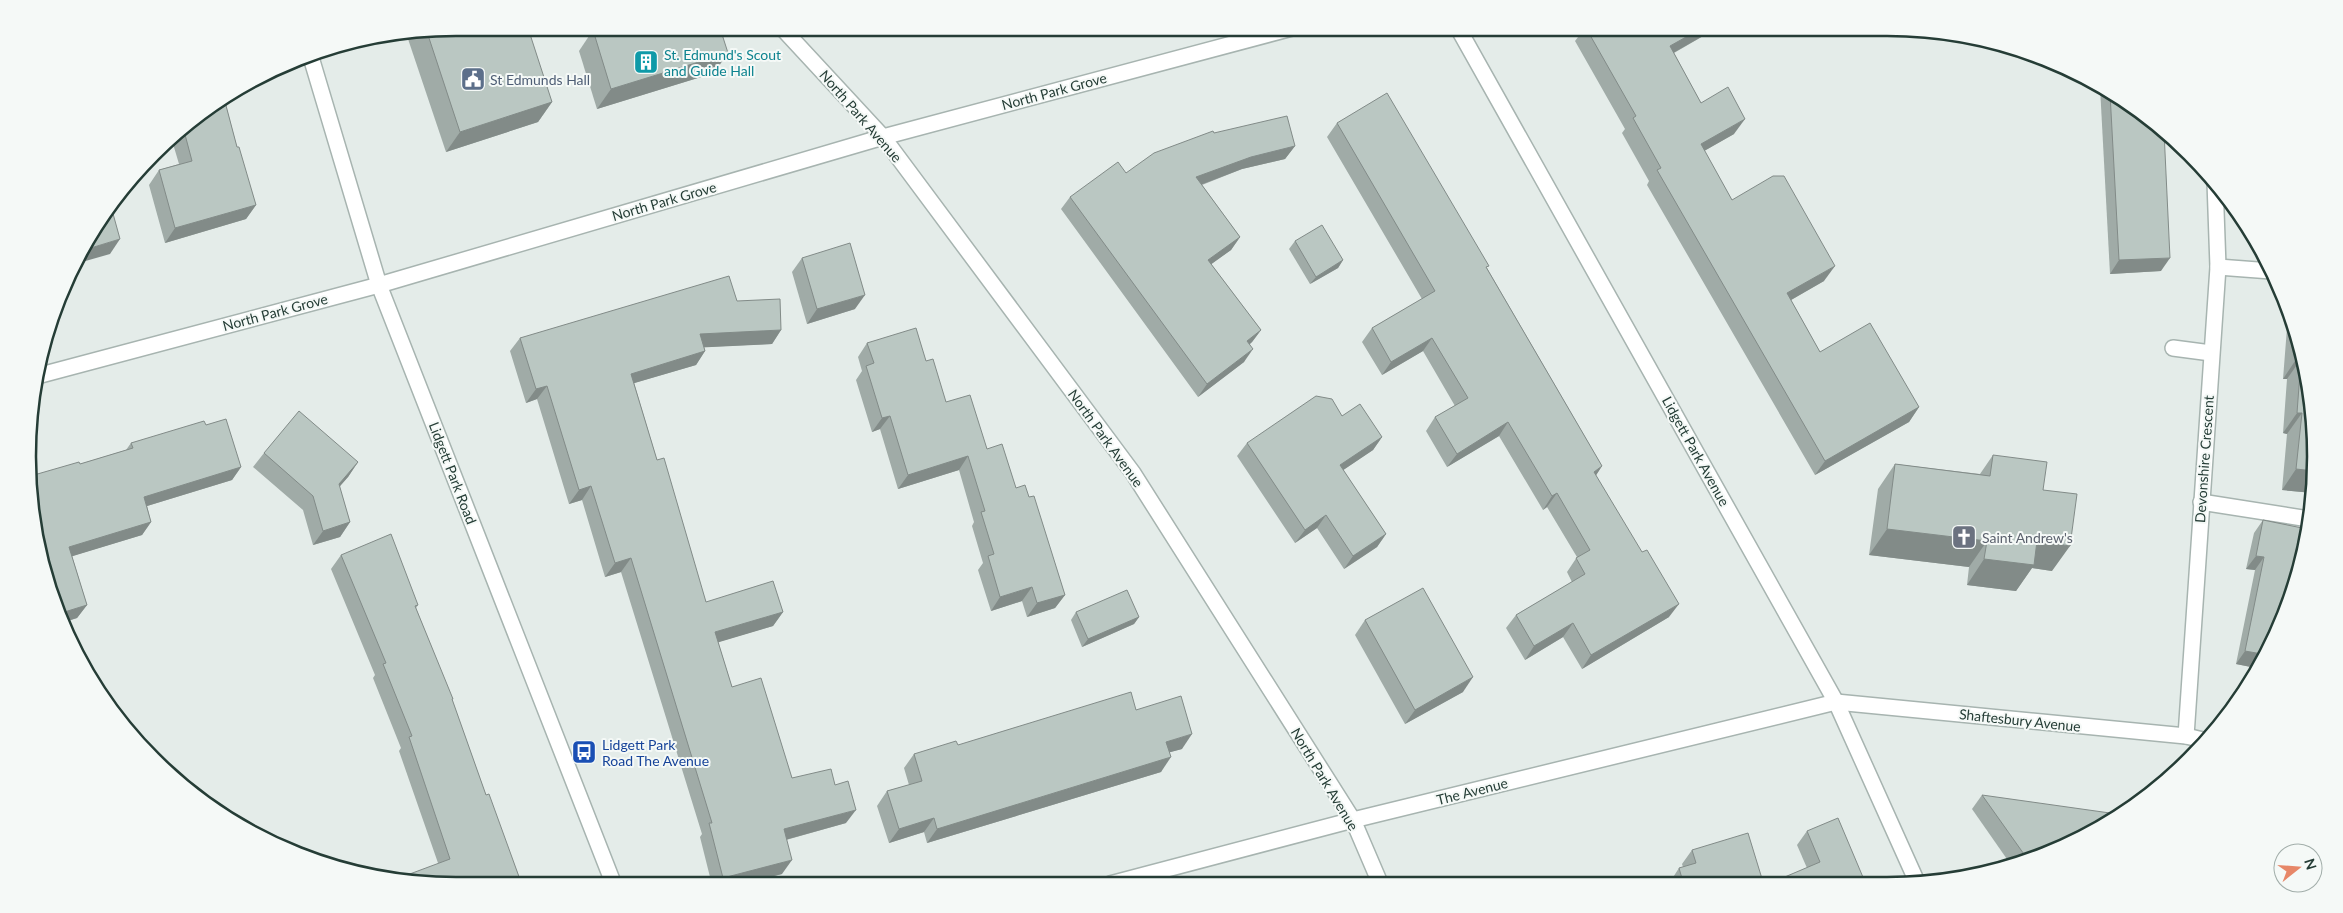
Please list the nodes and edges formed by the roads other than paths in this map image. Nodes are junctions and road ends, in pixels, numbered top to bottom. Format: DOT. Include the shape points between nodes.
graph roads {
  1 [pos="789,36"];
  2 [pos="1262,36"];
  3 [pos="1462,36"];
  4 [pos="312,62"];
  5 [pos="883,137"];
  6 [pos="2215,195"];
  7 [pos="2218,267"];
  8 [pos="2263,270"];
  9 [pos="379,284"];
  10 [pos="2173,348"];
  11 [pos="2211,353"];
  12 [pos="44,374"];
  13 [pos="2202,502"];
  14 [pos="2302,519"];
  15 [pos="1836,702"];
  16 [pos="2186,736"];
  17 [pos="2198,739"];
  18 [pos="1353,820"];
  19 [pos="1914,876"];
  20 [pos="611,877"];
  21 [pos="1137,877"];
  22 [pos="1377,877"];
  1 -- 5 [label="street, North Park Avenue"];
  2 -- 5 [label="street, North Park Grove"];
  3 -- 15 [label="street, Lidgett Park Avenue"];
  4 -- 9 [label="street, Lidgett Park Road"];
  5 -- 9 [label="street, North Park Grove"];
  5 -- 18 [label="street, North Park Avenue" via="1133,473"];
  6 -- 7 [label="street, Devonshire Crescent"];
  7 -- 8 [label="street"];
  7 -- 11 [label="street, Devonshire Crescent"];
  9 -- 12 [label="street, North Park Grove"];
  9 -- 20 [label="street, Lidgett Park Road"];
  10 -- 11 [label="street"];
  11 -- 13 [label="street, Devonshire Crescent"];
  13 -- 14 [label="street"];
  13 -- 16 [label="street, Devonshire Crescent"];
  15 -- 16 [label="street, Shaftesbury Avenue"];
  15 -- 18 [label="street, The Avenue"];
  15 -- 19 [label="street, Lidgett Park Avenue"];
  16 -- 17 [label="street, Shaftesbury Avenue"];
  18 -- 21 [label="street, The Avenue"];
  18 -- 22 [label="street, North Park Avenue"];
}
